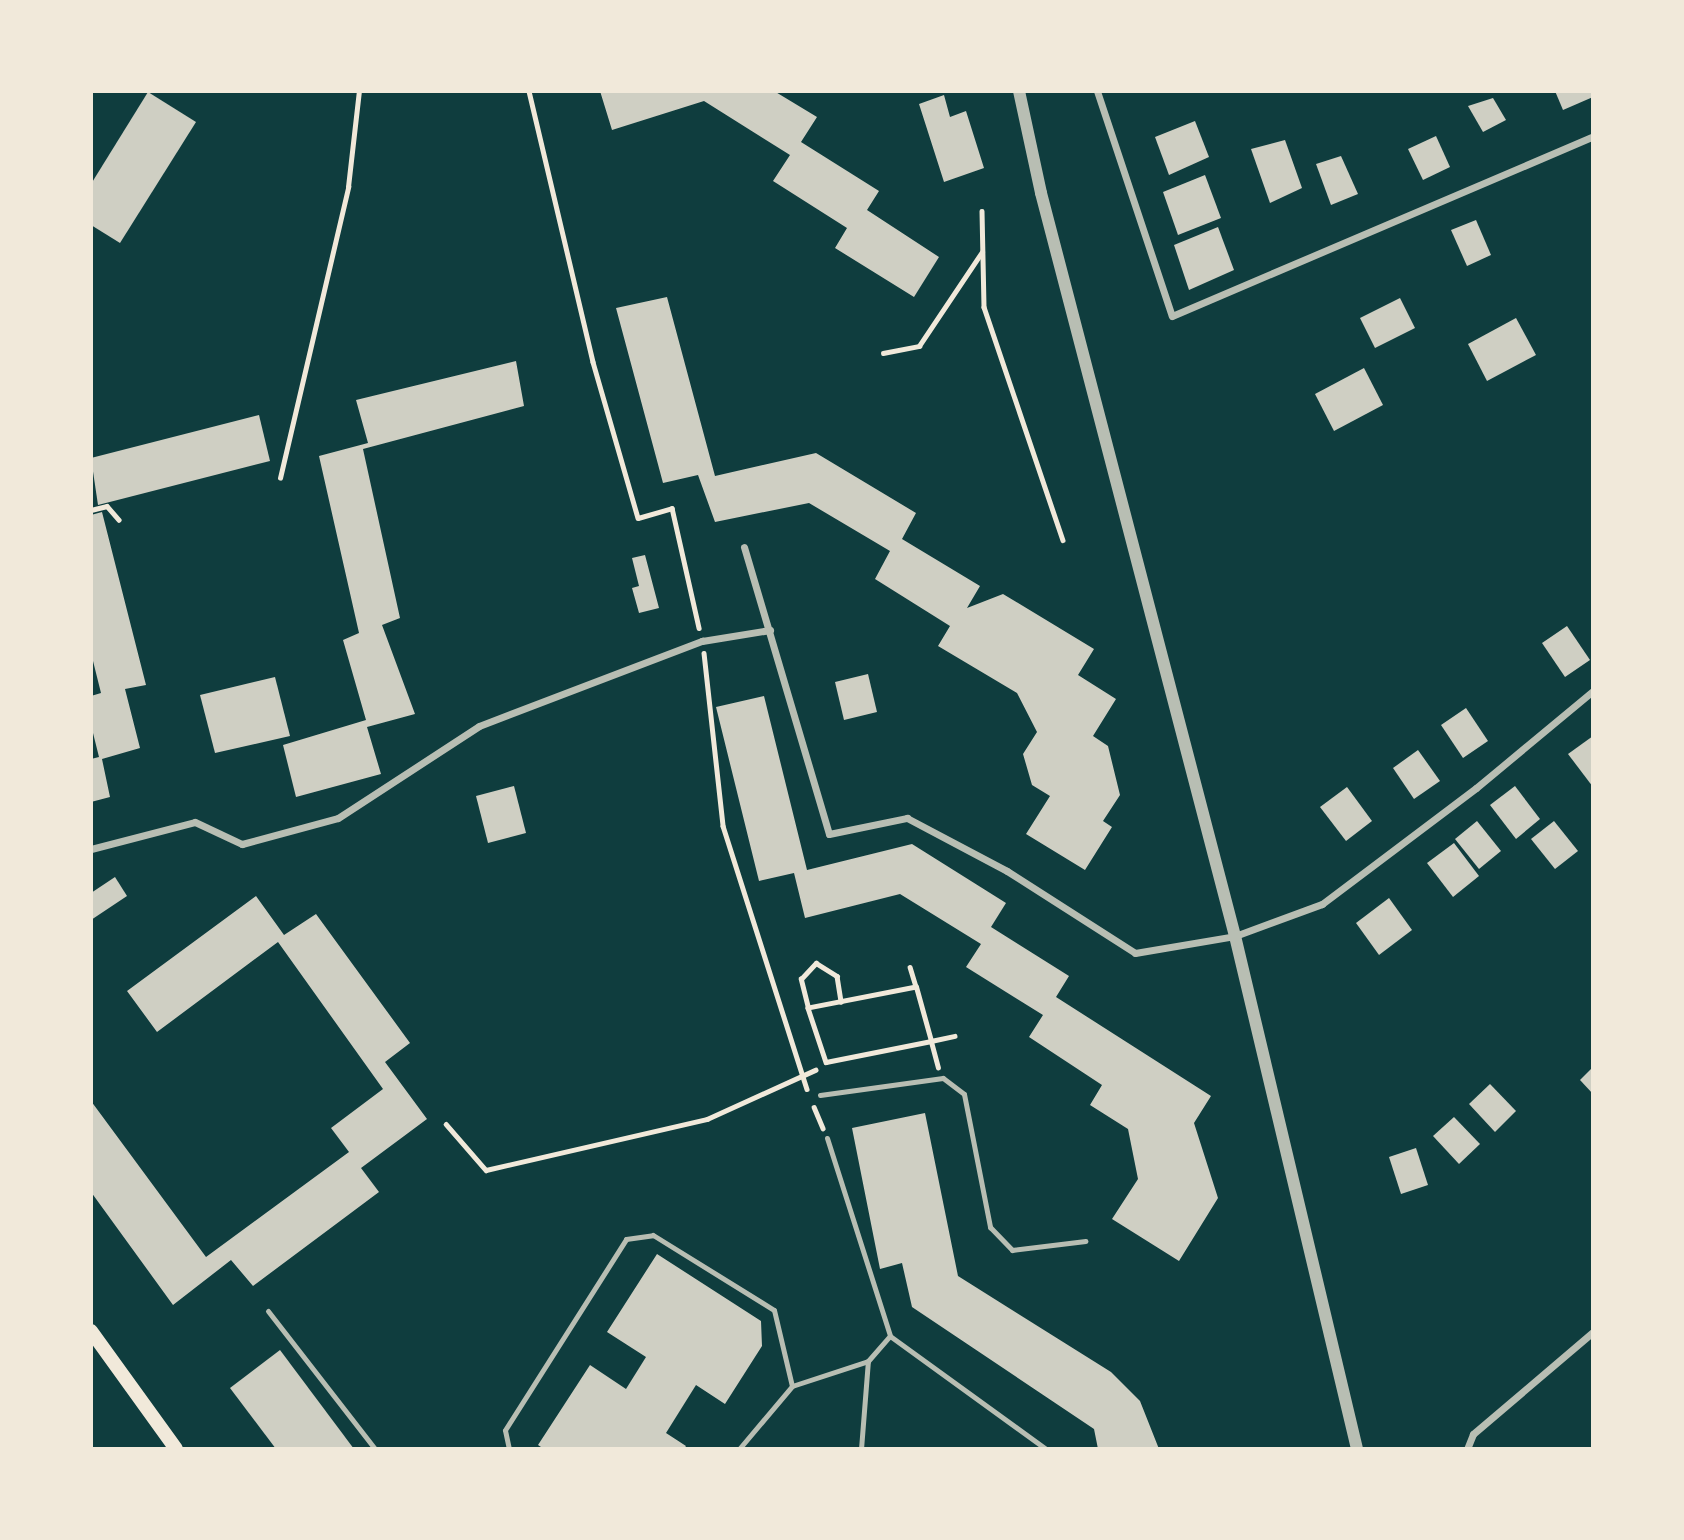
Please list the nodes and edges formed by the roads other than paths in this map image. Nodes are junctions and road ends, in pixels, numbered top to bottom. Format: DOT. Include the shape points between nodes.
graph roads {
  1 [pos="1019,91"];
  2 [pos="1097,91"];
  3 [pos="1593,136"];
  4 [pos="744,547"];
  5 [pos="770,630"];
  6 [pos="1593,691"];
  7 [pos="91,849"];
  8 [pos="1235,936"];
  9 [pos="820,1095"];
  10 [pos="827,1138"];
  11 [pos="1085,1241"];
  12 [pos="268,1311"];
  13 [pos="91,1331"];
  14 [pos="1593,1332"];
  15 [pos="890,1336"];
  16 [pos="868,1361"];
  17 [pos="792,1386"];
  18 [pos="176,1449"];
  19 [pos="375,1449"];
  20 [pos="509,1449"];
  21 [pos="739,1449"];
  22 [pos="861,1449"];
  23 [pos="1046,1449"];
  24 [pos="1357,1449"];
  25 [pos="1467,1449"];
  1 -- 8 [label="street" via="1041,193"];
  2 -- 3 [label="street" via="1172,316"];
  4 -- 5 [label="street"];
  5 -- 7 [label="street" via="702,641 479,726 338,817 242,844 195,822"];
  5 -- 8 [label="street" via="829,834 907,818 1007,871 1135,953"];
  6 -- 8 [label="street" via="1476,788 1322,904"];
  8 -- 24 [label="street"];
  9 -- 11 [label="lane" via="943,1078 964,1094 990,1227 1012,1250"];
  10 -- 15 [label="lane"];
  12 -- 19 [label="lane"];
  13 -- 18 [label="main road"];
  14 -- 25 [label="street" via="1473,1434"];
  15 -- 16 [label="lane"];
  15 -- 23 [label="lane"];
  16 -- 17 [label="lane"];
  16 -- 22 [label="lane"];
  17 -- 20 [label="lane" via="774,1310 653,1235 626,1239 505,1430"];
  17 -- 21 [label="lane"];
}
